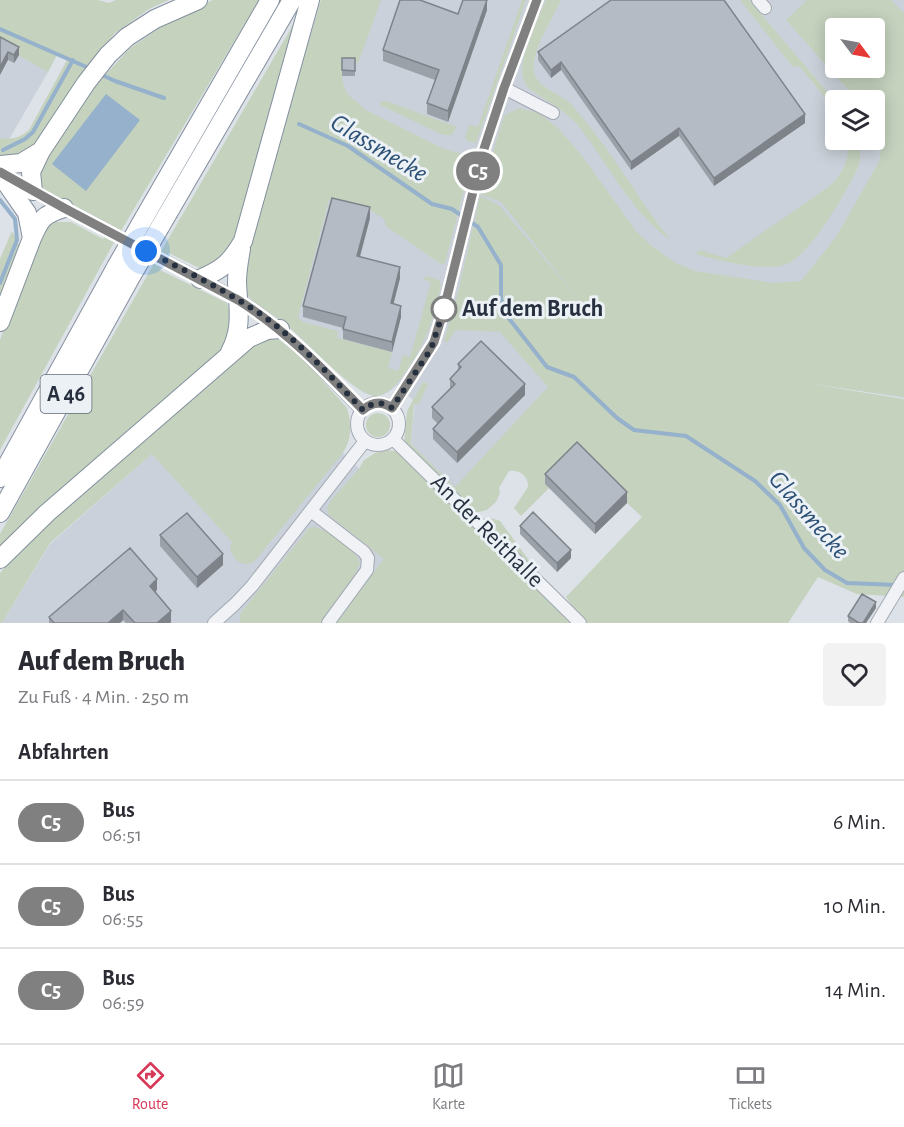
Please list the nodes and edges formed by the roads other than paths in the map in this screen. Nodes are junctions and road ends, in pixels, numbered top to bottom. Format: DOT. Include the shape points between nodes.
graph roads {
  1 [pos="198,0"];
  2 [pos="270,0"];
  3 [pos="292,0"];
  4 [pos="310,0"];
  5 [pos="537,0"];
  6 [pos="504,88"];
  7 [pos="553,113"];
  8 [pos="41,150"];
  9 [pos="0,165"];
  10 [pos="0,173"];
  11 [pos="33,191"];
  12 [pos="64,208"];
  13 [pos="32,238"];
  14 [pos="243,241"];
  15 [pos="200,279"];
  16 [pos="238,300"];
  17 [pos="0,322"];
  18 [pos="280,329"];
  19 [pos="228,356"];
  20 [pos="392,408"];
  21 [pos="363,410"];
  22 [pos="393,440"];
  23 [pos="365,441"];
  24 [pos="0,478"];
  25 [pos="311,511"];
  26 [pos="0,513"];
  27 [pos="0,559"];
  28 [pos="904,578"];
  29 [pos="897,596"];
  30 [pos="223,621"];
  31 [pos="328,623"];
  32 [pos="580,623"];
  33 [pos="877,623"];
  1 -- 8 [label="highway" via="141,26 118,44"];
  2 -- 24 [label="highway, A 46, bridge"];
  3 -- 26 [label="highway, A 46, bridge" via="132,275"];
  4 -- 14 [label="highway"];
  5 -- 6 [label="street"];
  6 -- 7 [label="street"];
  6 -- 20 [label="street" via="482,155 434,342"];
  8 -- 9 [label="highway" via="21,163"];
  8 -- 11 [label="highway" via="31,172"];
  10 -- 11 [label="street"];
  10 -- 13 [label="highway" via="27,213"];
  11 -- 12 [label="street"];
  12 -- 13 [label="highway" via="45,215"];
  12 -- 15 [label="street"];
  13 -- 17 [label="highway"];
  14 -- 15 [label="highway" via="229,263"];
  14 -- 16 [label="highway" via="237,268"];
  15 -- 16 [label="street"];
  16 -- 18 [label="street"];
  16 -- 19 [label="highway" via="238,335"];
  18 -- 19 [label="highway" via="255,334"];
  18 -- 21 [label="street"];
  19 -- 27 [label="highway" via="47,513"];
  20 -- 21 [label="street" via="375,403"];
  20 -- 22 [label="street" via="400,425"];
  21 -- 23 [label="street" via="357,424"];
  22 -- 23 [label="street" via="378,446"];
  22 -- 32 [label="street, An der Reithalle"];
  23 -- 25 [label="street"];
  25 -- 30 [label="street"];
  25 -- 31 [label="street" via="364,552 369,562"];
  28 -- 29 [label="street"];
  29 -- 33 [label="street"];
}
